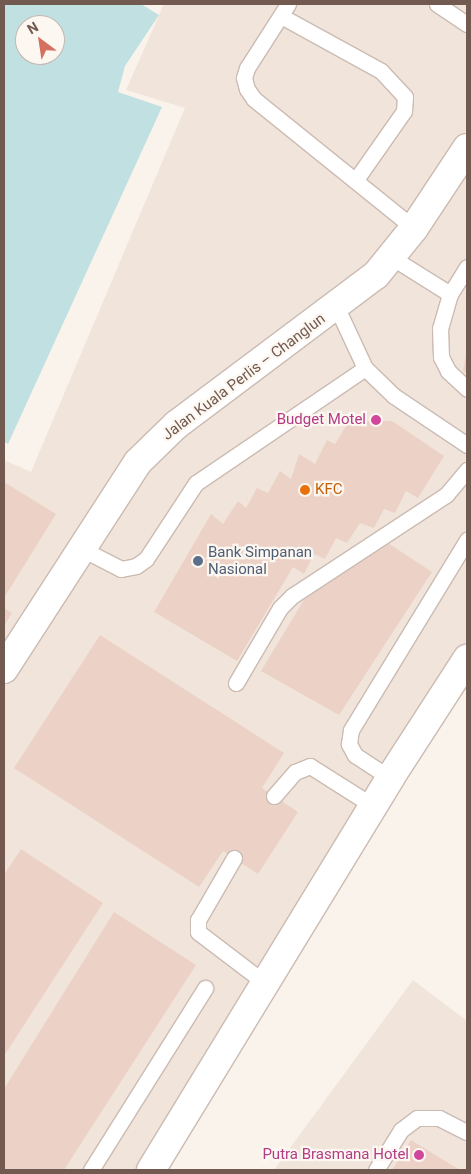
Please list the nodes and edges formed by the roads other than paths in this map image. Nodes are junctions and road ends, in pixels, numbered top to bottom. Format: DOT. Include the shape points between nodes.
graph roads {
  1 [pos="437,4"];
  2 [pos="284,10"];
  3 [pos="467,24"];
  4 [pos="467,148"];
  5 [pos="355,181"];
  6 [pos="414,228"];
  7 [pos="391,257"];
  8 [pos="467,266"];
  9 [pos="450,294"];
  10 [pos="337,308"];
  11 [pos="365,368"];
  12 [pos="467,388"];
  13 [pos="467,445"];
  14 [pos="467,470"];
  15 [pos="467,540"];
  16 [pos="82,549"];
  17 [pos="467,660"];
  18 [pos="4,669"];
  19 [pos="236,683"];
  20 [pos="390,778"];
  21 [pos="274,796"];
  22 [pos="373,806"];
  23 [pos="234,858"];
  24 [pos="265,983"];
  25 [pos="205,988"];
  26 [pos="467,1132"];
  27 [pos="91,1170"];
  28 [pos="151,1170"];
  29 [pos="376,1170"];
  1 -- 3 [label="lane"];
  2 -- 5 [label="lane" via="248,68 244,78 247,89 254,99"];
  2 -- 5 [label="lane" via="381,71 405,97 404,111"];
  4 -- 6 [label="street, Jalan Kuala Perlis – Changlun"];
  5 -- 6 [label="lane"];
  6 -- 7 [label="street, Jalan Kuala Perlis – Changlun"];
  7 -- 9 [label="lane"];
  7 -- 10 [label="street, Jalan Kuala Perlis – Changlun" via="376,275"];
  8 -- 9 [label="lane"];
  9 -- 12 [label="lane" via="440,328 440,357 448,371"];
  10 -- 11 [label="lane"];
  10 -- 16 [label="street, Jalan Kuala Perlis – Changlun" via="218,392 154,444 123,481"];
  11 -- 13 [label="lane" via="394,396"];
  11 -- 16 [label="lane" via="223,462 196,484 146,558 136,566 121,569"];
  14 -- 19 [label="lane" via="446,495 292,596 280,608"];
  15 -- 20 [label="lane" via="351,730 349,744 355,755"];
  16 -- 18 [label="street, Jalan Kuala Perlis – Changlun"];
  17 -- 20 [label="street"];
  20 -- 22 [label="street"];
  21 -- 22 [label="lane" via="295,772 310,766"];
  22 -- 24 [label="street"];
  23 -- 24 [label="lane" via="197,926 204,938"];
  24 -- 28 [label="street"];
  25 -- 27 [label="lane"];
  26 -- 29 [label="lane" via="439,1118 416,1118 401,1130"];
}
